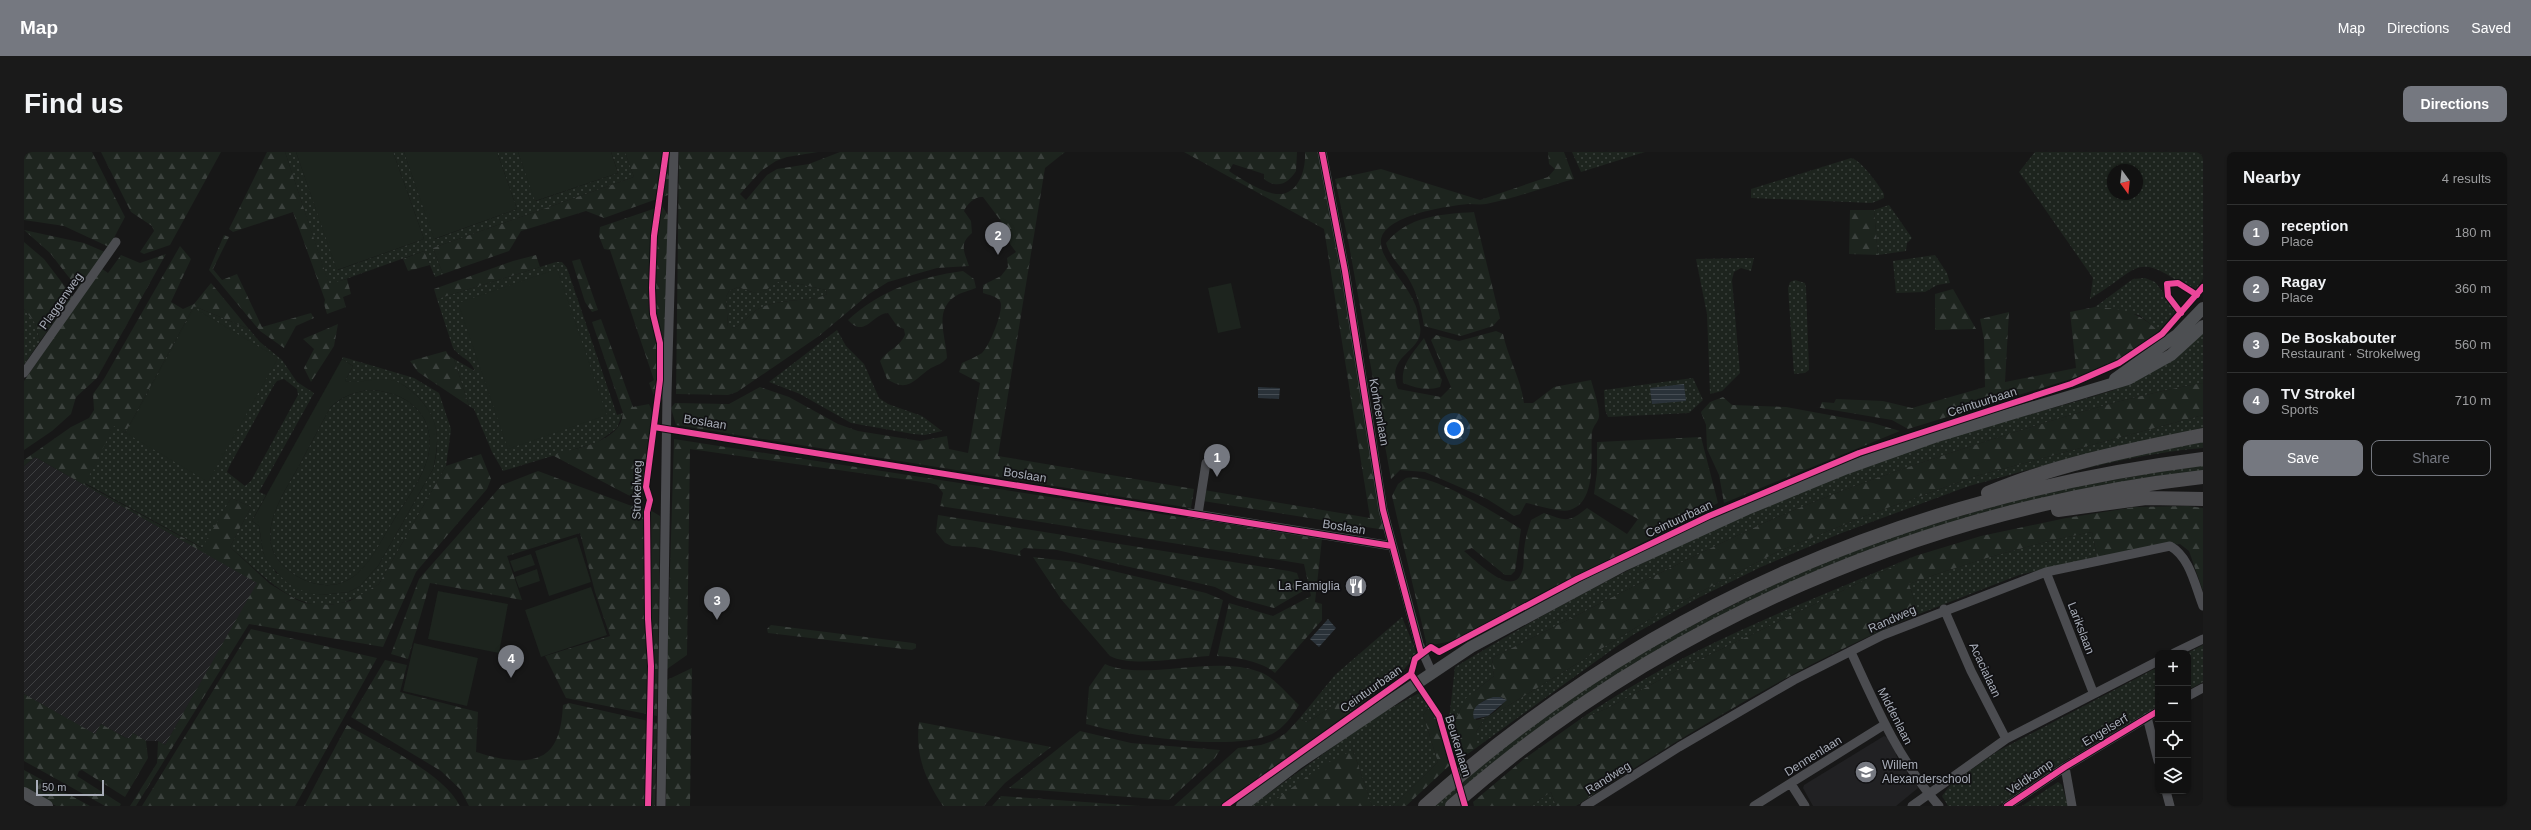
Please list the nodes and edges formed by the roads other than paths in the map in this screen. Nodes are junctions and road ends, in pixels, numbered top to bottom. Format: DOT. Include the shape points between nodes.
graph roads {
  1 [pos="674,152"];
  2 [pos="1322,152"];
  3 [pos="116,242"];
  4 [pos="2203,308"];
  5 [pos="2203,326"];
  6 [pos="24,372"];
  7 [pos="2107,384"];
  8 [pos="2203,435"];
  9 [pos="2203,459"];
  10 [pos="1206,463"];
  11 [pos="2203,477"];
  12 [pos="2203,499"];
  13 [pos="1940,513"];
  14 [pos="1971,522"];
  15 [pos="1392,546"];
  16 [pos="2046,572"];
  17 [pos="2203,606"];
  18 [pos="1944,609"];
  19 [pos="2203,639"];
  20 [pos="2180,650"];
  21 [pos="1851,652"];
  22 [pos="2155,662"];
  23 [pos="1432,673"];
  24 [pos="2203,688"];
  25 [pos="2093,692"];
  26 [pos="2191,694"];
  27 [pos="2155,713"];
  28 [pos="2147,717"];
  29 [pos="1884,725"];
  30 [pos="2006,739"];
  31 [pos="2157,758"];
  32 [pos="2065,767"];
  33 [pos="1791,784"];
  34 [pos="24,793"];
  35 [pos="1928,793"];
  36 [pos="2167,794"];
  37 [pos="47,806"];
  38 [pos="661,806"];
  39 [pos="1242,806"];
  40 [pos="1425,806"];
  41 [pos="1452,806"];
  42 [pos="1585,806"];
  43 [pos="1754,806"];
  44 [pos="1805,806"];
  45 [pos="1912,806"];
  46 [pos="1939,806"];
  47 [pos="2007,806"];
  48 [pos="2072,806"];
  49 [pos="2170,806"];
  1 -- 38 [label="street" via="667,394"];
  2 -- 15 [label="street, Korhoenlaan" via="1383,510"];
  3 -- 6 [label="street, Plaggenweg"];
  4 -- 7 [label="main road, Ceintuurbaan" via="2177,335"];
  5 -- 7 [label="main road, Ceintuurbaan" via="2171,355 2128,379"];
  7 -- 23 [label="main road, Ceintuurbaan" via="1934,437 1847,468 1747,509 1624,565 1559,598 1471,647"];
  8 -- 13 [label="highway" via="2026,477"];
  9 -- 13 [label="highway" via="2132,468 2061,482"];
  10 -- 15 [label="street, Boslaan" via="1193,513"];
  11 -- 14 [label="highway" via="2090,494"];
  12 -- 14 [label="highway" via="2152,498 2117,501"];
  13 -- 40 [label="highway" via="1788,570 1718,603 1599,672 1534,717 1471,765"];
  14 -- 41 [label="highway" via="1854,562 1796,586 1726,620 1642,667 1582,705 1478,783"];
  15 -- 23 [label="street, Korhoenlaan" via="1418,644"];
  16 -- 17 [label="street, Randweg" via="2170,546 2179,551 2185,561"];
  16 -- 18 [label="street, Randweg"];
  16 -- 25 [label="street, Larikslaan"];
  18 -- 21 [label="street, Randweg" via="1882,634"];
  18 -- 30 [label="street, Acacialaan" via="1971,671"];
  19 -- 20 [label="street"];
  21 -- 29 [label="street, Middenlaan"];
  21 -- 42 [label="street, Randweg" via="1788,684 1679,747"];
  22 -- 25 [label="street"];
  23 -- 39 [label="main road, Ceintuurbaan" via="1298,763"];
  24 -- 26 [label="street"];
  25 -- 30 [label="street"];
  27 -- 28 [label="street, Engelserf"];
  28 -- 31 [label="street"];
  28 -- 32 [label="street, Engelserf"];
  29 -- 33 [label="street, Dennenlaan"];
  29 -- 35 [label="street, Middenlaan" via="1904,760"];
  30 -- 35 [label="street"];
  32 -- 47 [label="street, Veldkamp"];
  32 -- 48 [label="street"];
  33 -- 43 [label="street, Dennenlaan"];
  33 -- 44 [label="street"];
  34 -- 37 [label="main road"];
  35 -- 45 [label="street"];
  35 -- 46 [label="street, Middenlaan"];
  36 -- 49 [label="street"];
}
